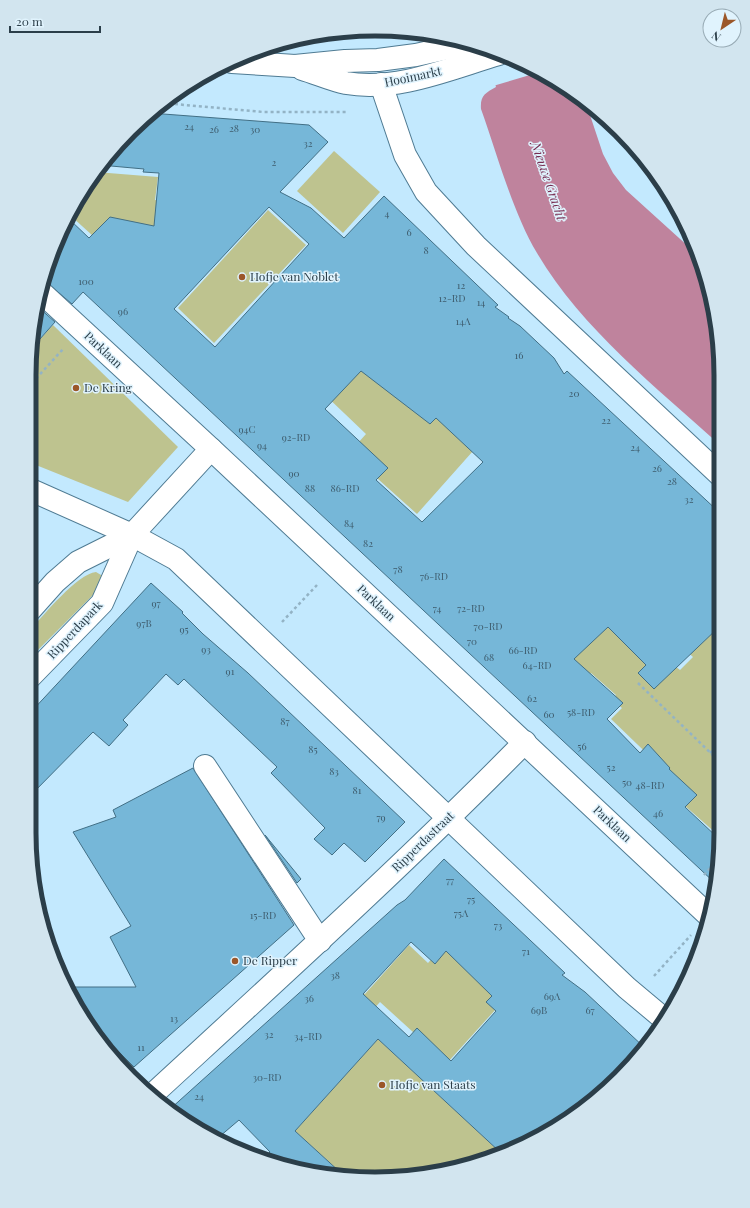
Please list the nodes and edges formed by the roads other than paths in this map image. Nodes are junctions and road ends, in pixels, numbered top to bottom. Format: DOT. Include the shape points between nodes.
graph roads {
  1 [pos="475,52"];
  2 [pos="480,53"];
  3 [pos="243,63"];
  4 [pos="295,66"];
  5 [pos="381,84"];
  6 [pos="46,297"];
  7 [pos="211,448"];
  8 [pos="714,469"];
  9 [pos="36,492"];
  10 [pos="132,534"];
  11 [pos="36,603"];
  12 [pos="36,671"];
  13 [pos="525,742"];
  14 [pos="205,766"];
  15 [pos="449,818"];
  16 [pos="704,911"];
  17 [pos="320,941"];
  18 [pos="660,1016"];
  19 [pos="156,1092"];
  1 -- 4 [label="street, Hooimarkt"];
  2 -- 5 [label="street, Hooimarkt" via="448,70"];
  3 -- 4 [label="street, Hooimarkt"];
  4 -- 5 [label="street, Hooimarkt" via="346,83"];
  5 -- 8 [label="street" via="405,155 426,192 476,246"];
  6 -- 7 [label="street, Parklaan"];
  7 -- 10 [label="street, Ripperdapark"];
  7 -- 13 [label="street, Parklaan"];
  9 -- 10 [label="street"];
  10 -- 11 [label="street, Ripperdapark" via="78,562"];
  10 -- 12 [label="street, Ripperdapark" via="102,603"];
  10 -- 15 [label="street" via="176,559"];
  13 -- 15 [label="street, Ripperdastraat"];
  13 -- 16 [label="street, Parklaan"];
  14 -- 17 [label="street"];
  15 -- 17 [label="street, Ripperdastraat"];
  15 -- 18 [label="street" via="636,996"];
  17 -- 19 [label="street, Ripperdastraat"];
}
